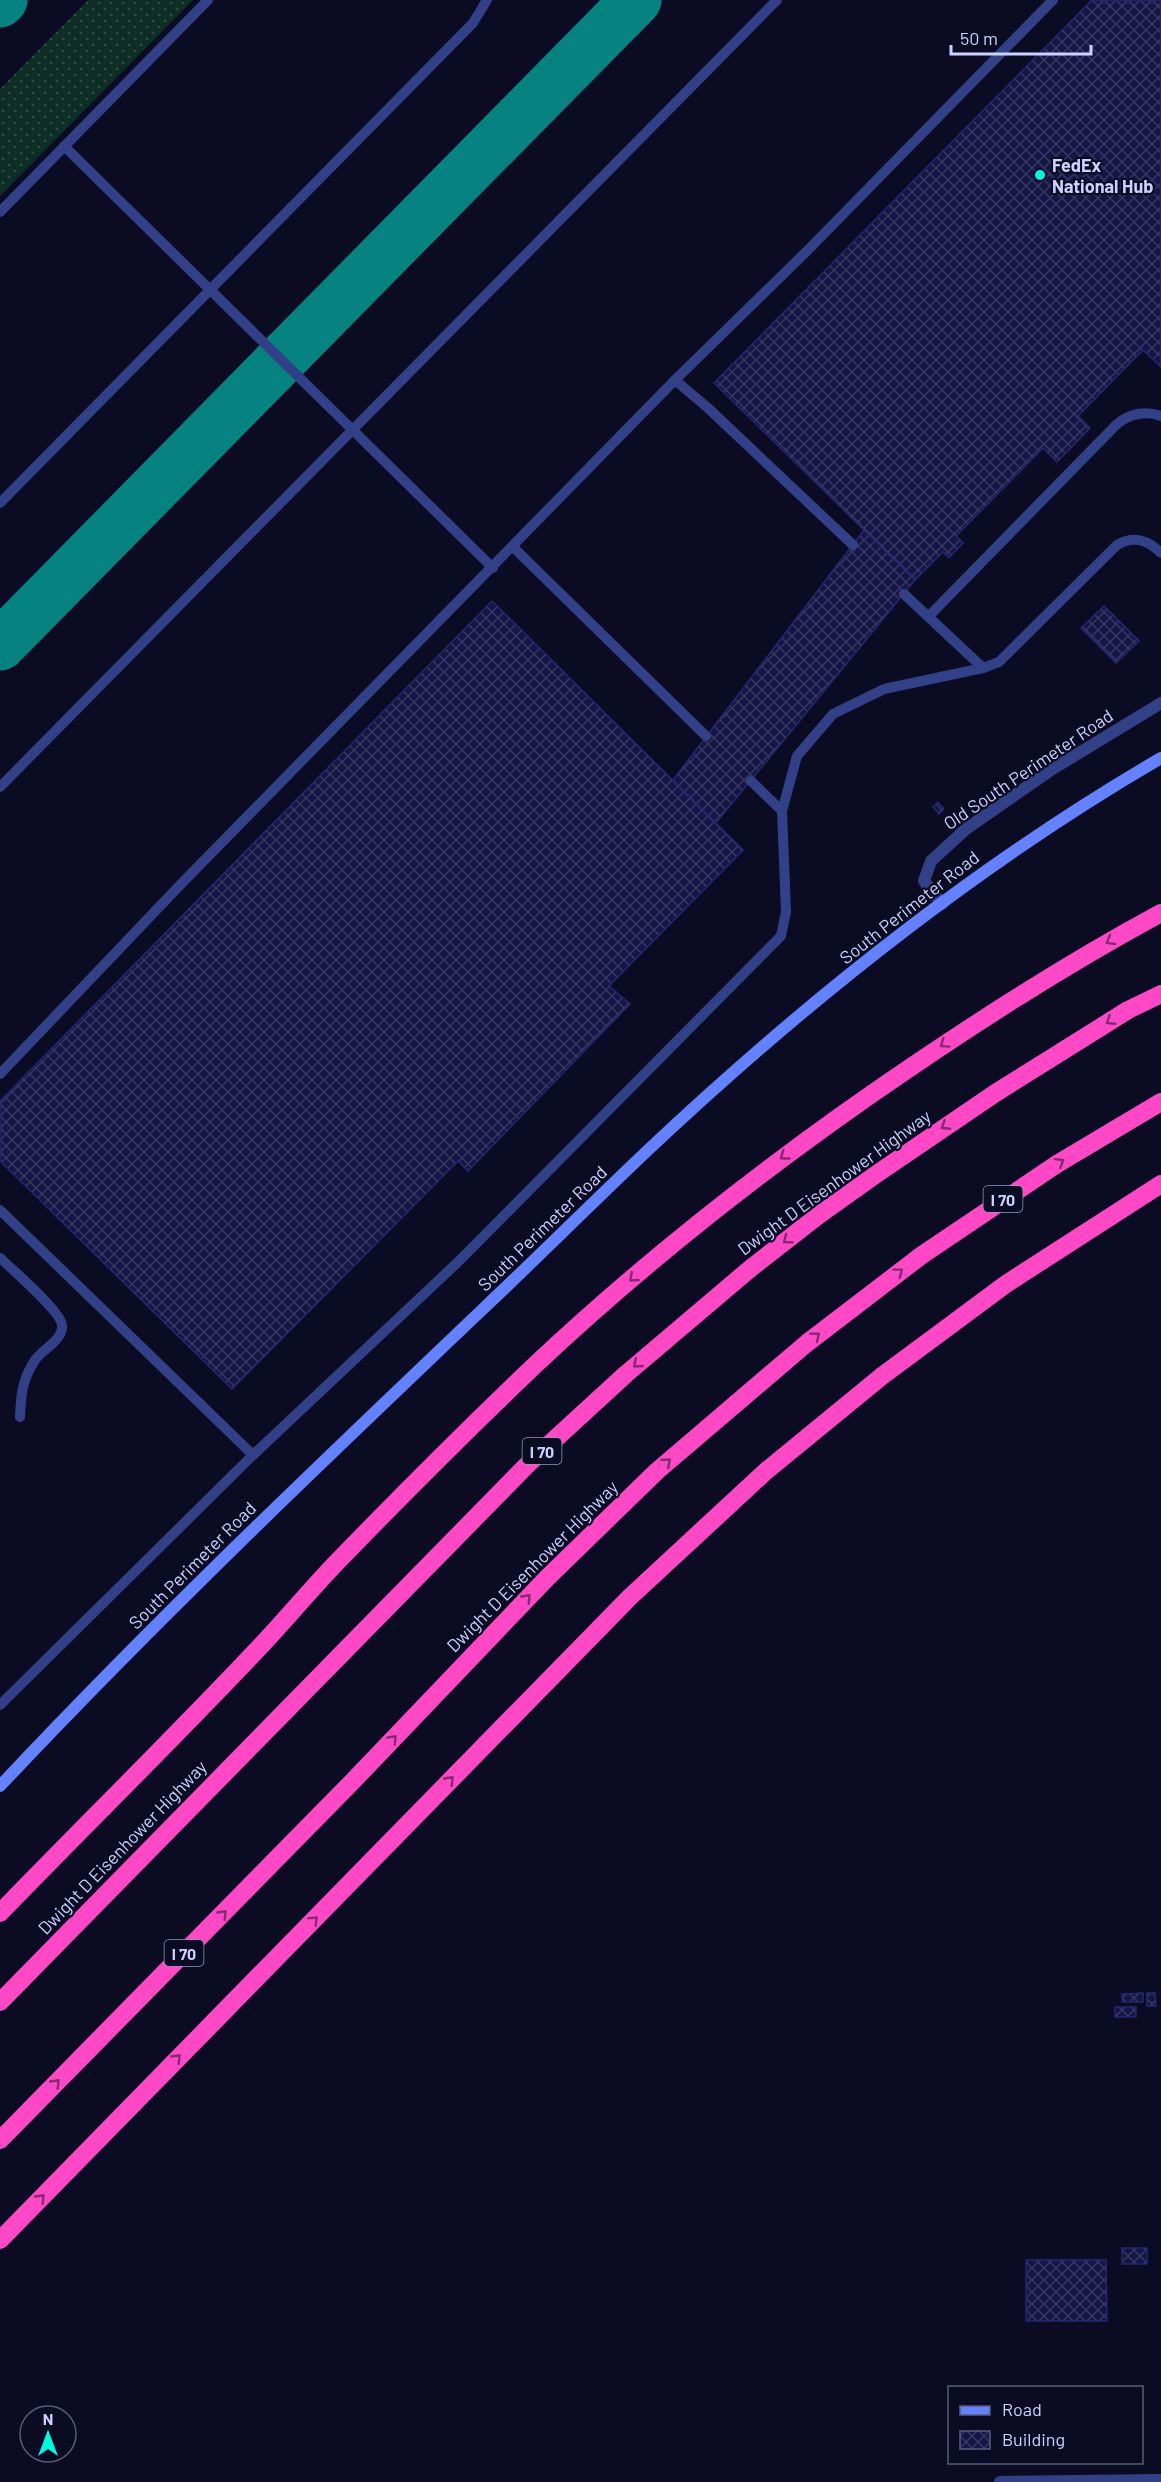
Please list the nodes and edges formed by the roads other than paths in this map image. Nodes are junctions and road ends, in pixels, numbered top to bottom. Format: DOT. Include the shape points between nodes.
graph roads {
  1 [pos="208,0"];
  2 [pos="488,0"];
  3 [pos="777,0"];
  4 [pos="1048,2"];
  5 [pos="63,146"];
  6 [pos="0,212"];
  7 [pos="210,290"];
  8 [pos="675,380"];
  9 [pos="1161,416"];
  10 [pos="352,430"];
  11 [pos="0,503"];
  12 [pos="853,545"];
  13 [pos="513,547"];
  14 [pos="1161,553"];
  15 [pos="493,568"];
  16 [pos="904,594"];
  17 [pos="929,616"];
  18 [pos="983,668"];
  19 [pos="1161,704"];
  20 [pos="706,736"];
  21 [pos="1161,758"];
  22 [pos="751,781"];
  23 [pos="0,788"];
  24 [pos="782,811"];
  25 [pos="942,904"];
  26 [pos="1161,913"];
  27 [pos="1161,994"];
  28 [pos="0,1074"];
  29 [pos="1161,1102"];
  30 [pos="1161,1184"];
  31 [pos="0,1210"];
  32 [pos="0,1258"];
  33 [pos="20,1417"];
  34 [pos="253,1455"];
  35 [pos="0,1705"];
  36 [pos="0,1786"];
  37 [pos="0,1913"];
  38 [pos="0,2002"];
  39 [pos="0,2141"];
  40 [pos="0,2240"];
  41 [pos="1161,2480"];
  42 [pos="1000,2482"];
  1 -- 5 [label="lane"];
  2 -- 7 [label="lane" via="473,23"];
  3 -- 10 [label="lane"];
  4 -- 8 [label="lane"];
  5 -- 6 [label="lane"];
  5 -- 7 [label="lane"];
  7 -- 10 [label="lane"];
  7 -- 11 [label="lane"];
  8 -- 12 [label="lane"];
  8 -- 13 [label="lane"];
  9 -- 17 [label="lane" via="1140,414 1117,424"];
  10 -- 15 [label="lane"];
  10 -- 23 [label="lane"];
  13 -- 15 [label="lane"];
  13 -- 20 [label="lane"];
  14 -- 18 [label="lane" via="1142,540 1125,540 1117,545 999,662"];
  15 -- 28 [label="lane" via="61,1004"];
  16 -- 17 [label="lane"];
  17 -- 18 [label="lane"];
  18 -- 24 [label="lane" via="884,688 833,714 797,756"];
  19 -- 25 [label="street, Old South Perimeter Road" via="1051,770 966,829 944,849 931,861 924,881"];
  21 -- 25 [label="street, South Perimeter Road" via="1077,808"];
  22 -- 24 [label="lane"];
  24 -- 34 [label="lane" via="786,912 781,936 459,1261"];
  25 -- 36 [label="street, South Perimeter Road" via="807,1009 649,1149 214,1568"];
  26 -- 37 [label="highway, one-way" via="1012,1000 873,1093 772,1164 644,1268 464,1434"];
  27 -- 38 [label="highway, Dwight D Eisenhower Highway / I 70, one-way" via="1128,1010 907,1152 802,1228 652,1352 530,1462"];
  39 -- 29 [label="highway, Dwight D Eisenhower Highway / I 70, one-way" via="532,1593 657,1471 807,1343 922,1255 1057,1164"];
  40 -- 30 [label="highway, one-way" via="630,1597 758,1478 882,1376 1006,1284"];
  31 -- 34 [label="lane"];
  32 -- 33 [label="lane" via="62,1325 62,1333 36,1359 22,1385"];
  34 -- 35 [label="lane"];
  41 -- 42 [label="street"];
}
